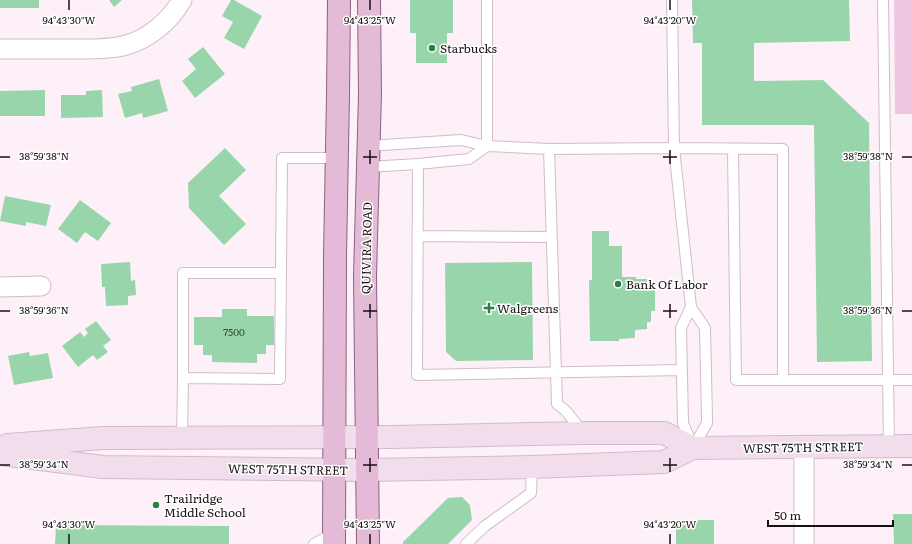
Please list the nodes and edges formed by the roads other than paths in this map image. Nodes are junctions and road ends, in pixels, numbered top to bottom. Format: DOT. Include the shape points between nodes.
graph roads {
  1 [pos="182,0"];
  2 [pos="339,0"];
  3 [pos="369,0"];
  4 [pos="487,0"];
  5 [pos="672,0"];
  6 [pos="883,0"];
  7 [pos="0,49"];
  8 [pos="487,146"];
  9 [pos="674,148"];
  10 [pos="733,148"];
  11 [pos="549,149"];
  12 [pos="337,158"];
  13 [pos="368,158"];
  14 [pos="418,164"];
  15 [pos="418,236"];
  16 [pos="551,237"];
  17 [pos="281,273"];
  18 [pos="41,286"];
  19 [pos="0,287"];
  20 [pos="691,307"];
  21 [pos="682,370"];
  22 [pos="556,374"];
  23 [pos="183,378"];
  24 [pos="783,380"];
  25 [pos="888,380"];
  26 [pos="912,380"];
  27 [pos="584,433"];
  28 [pos="334,437"];
  29 [pos="368,437"];
  30 [pos="182,438"];
  31 [pos="0,445"];
  32 [pos="889,446"];
  33 [pos="912,446"];
  34 [pos="804,447"];
  35 [pos="693,448"];
  36 [pos="0,454"];
  37 [pos="532,467"];
  38 [pos="334,470"];
  39 [pos="368,470"];
  40 [pos="334,538"];
  41 [pos="314,544"];
  42 [pos="368,544"];
  43 [pos="466,544"];
  44 [pos="804,544"];
  1 -- 7 [label="street" via="176,12 162,25 124,46"];
  2 -- 12 [label="main road"];
  3 -- 13 [label="main road, QUIVIRA ROAD"];
  4 -- 8 [label="lane"];
  5 -- 9 [label="lane"];
  6 -- 25 [label="lane"];
  8 -- 11 [label="lane"];
  8 -- 13 [label="lane" via="461,140"];
  8 -- 14 [label="lane" via="469,159"];
  9 -- 10 [label="lane"];
  9 -- 11 [label="lane"];
  9 -- 20 [label="lane"];
  10 -- 24 [label="lane" via="736,380"];
  10 -- 24 [label="lane" via="783,149"];
  11 -- 16 [label="lane"];
  12 -- 13 [label="main road"];
  12 -- 17 [label="lane" via="282,158"];
  12 -- 28 [label="main road"];
  13 -- 14 [label="lane"];
  13 -- 29 [label="main road, QUIVIRA ROAD" via="365,276"];
  14 -- 15 [label="lane"];
  15 -- 16 [label="lane"];
  15 -- 22 [label="lane" via="417,375"];
  16 -- 22 [label="lane"];
  17 -- 23 [label="lane" via="184,273"];
  17 -- 23 [label="lane" via="280,379"];
  18 -- 19 [label="street"];
  20 -- 21 [label="lane" via="681,328"];
  20 -- 35 [label="lane" via="705,328 707,410 707,423"];
  21 -- 22 [label="lane"];
  21 -- 35 [label="lane" via="683,423"];
  22 -- 27 [label="lane" via="557,404"];
  23 -- 30 [label="lane"];
  24 -- 25 [label="lane"];
  25 -- 26 [label="lane"];
  25 -- 32 [label="lane"];
  27 -- 29 [label="main road, WEST 75TH STREET"];
  27 -- 35 [label="main road, WEST 75TH STREET" via="664,433"];
  28 -- 29 [label="main road, WEST 75TH STREET"];
  28 -- 30 [label="main road, WEST 75TH STREET"];
  28 -- 38 [label="main road"];
  29 -- 39 [label="main road, QUIVIRA ROAD"];
  30 -- 31 [label="main road, WEST 75TH STREET" via="103,438"];
  32 -- 33 [label="main road, WEST 75TH STREET"];
  32 -- 34 [label="main road, WEST 75TH STREET"];
  34 -- 35 [label="main road, WEST 75TH STREET"];
  34 -- 44 [label="street"];
  35 -- 37 [label="main road, WEST 75TH STREET" via="664,462"];
  36 -- 38 [label="main road, WEST 75TH STREET" via="103,467"];
  37 -- 39 [label="main road, WEST 75TH STREET"];
  37 -- 43 [label="lane" via="531,493 485,526"];
  38 -- 39 [label="main road, WEST 75TH STREET"];
  38 -- 40 [label="main road"];
  39 -- 42 [label="main road, QUIVIRA ROAD"];
  40 -- 41 [label="lane"];
}
